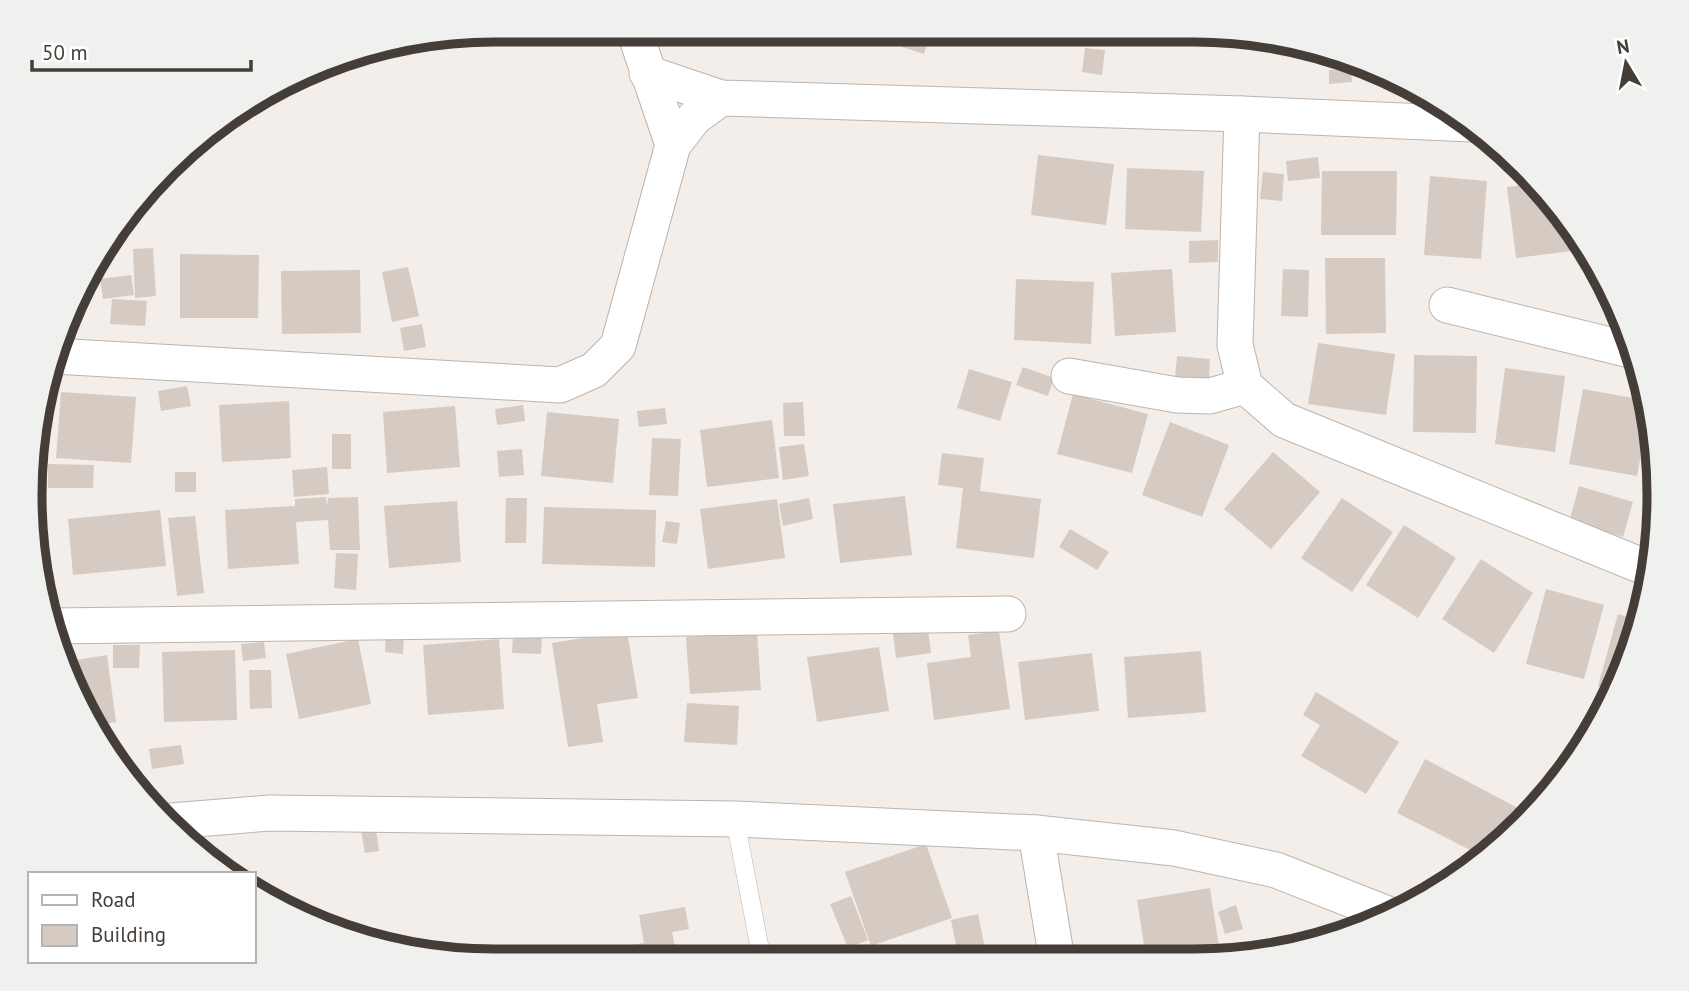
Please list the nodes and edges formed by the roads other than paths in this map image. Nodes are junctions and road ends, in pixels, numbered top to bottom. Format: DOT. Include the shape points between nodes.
graph roads {
  1 [pos="638,42"];
  2 [pos="647,73"];
  3 [pos="721,99"];
  4 [pos="1241,114"];
  5 [pos="1452,123"];
  6 [pos="673,145"];
  7 [pos="1447,305"];
  8 [pos="1622,348"];
  9 [pos="64,357"];
  10 [pos="1069,376"];
  11 [pos="1245,386"];
  12 [pos="1641,566"];
  13 [pos="1009,614"];
  14 [pos="61,626"];
  15 [pos="735,819"];
  16 [pos="182,822"];
  17 [pos="1036,833"];
  18 [pos="1377,910"];
  19 [pos="760,949"];
  20 [pos="1055,949"];
  1 -- 2 [label="street"];
  2 -- 3 [label="street"];
  2 -- 6 [label="street"];
  3 -- 4 [label="street"];
  3 -- 6 [label="street" via="694,118"];
  4 -- 5 [label="street"];
  4 -- 11 [label="street" via="1236,345"];
  6 -- 9 [label="street" via="618,346 594,370 560,385"];
  7 -- 8 [label="street"];
  10 -- 11 [label="street" via="1177,395 1210,396"];
  11 -- 12 [label="street" via="1284,420"];
  13 -- 14 [label="street"];
  15 -- 16 [label="street" via="270,813"];
  15 -- 17 [label="street"];
  15 -- 19 [label="lane"];
  17 -- 18 [label="street" via="1174,848 1276,870"];
  17 -- 20 [label="street"];
}
